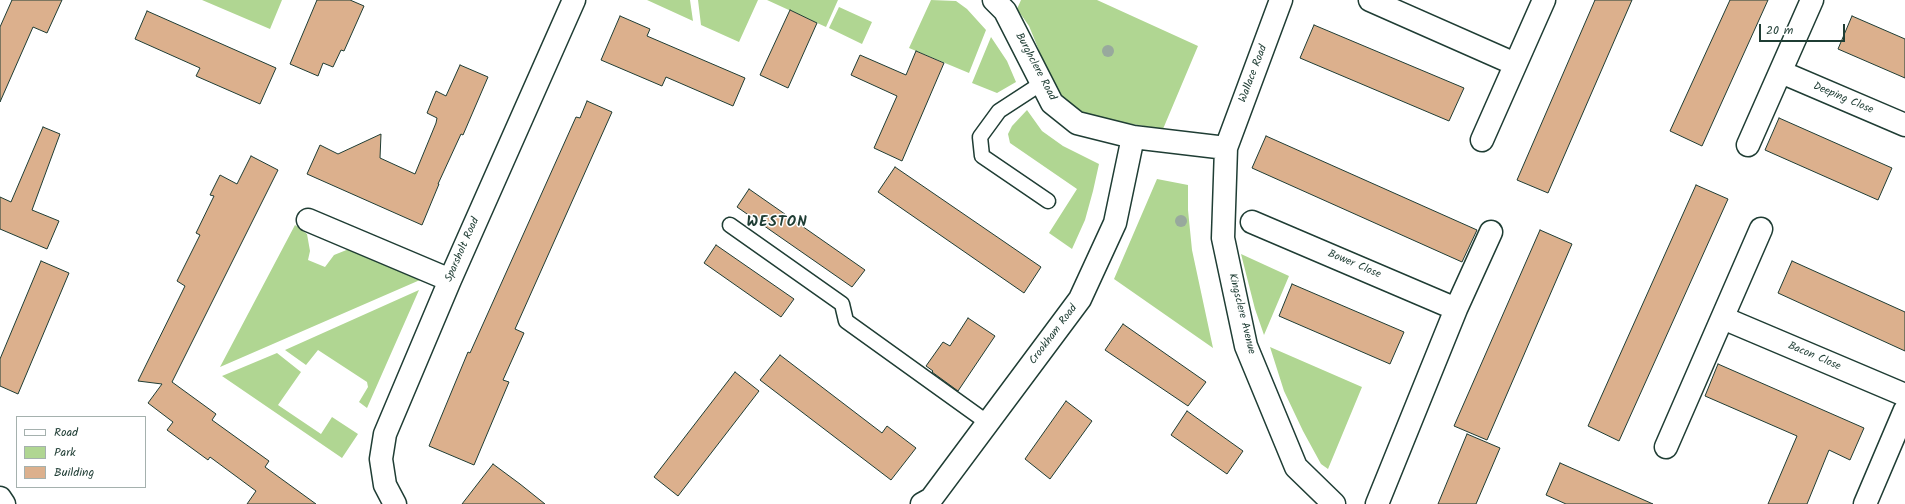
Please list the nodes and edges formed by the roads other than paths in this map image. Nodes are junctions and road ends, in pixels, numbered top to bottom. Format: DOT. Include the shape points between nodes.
graph roads {
  1 [pos="574,0"];
  2 [pos="994,0"];
  3 [pos="1281,0"];
  4 [pos="1370,0"];
  5 [pos="1544,0"];
  6 [pos="1812,0"];
  7 [pos="1515,64"];
  8 [pos="1781,72"];
  9 [pos="1042,83"];
  10 [pos="1905,126"];
  11 [pos="1133,138"];
  12 [pos="1482,140"];
  13 [pos="1748,145"];
  14 [pos="1226,148"];
  15 [pos="1048,200"];
  16 [pos="308,220"];
  17 [pos="1252,222"];
  18 [pos="730,226"];
  19 [pos="1762,229"];
  20 [pos="1491,232"];
  21 [pos="450,280"];
  22 [pos="1456,309"];
  23 [pos="1723,318"];
  24 [pos="1905,395"];
  25 [pos="1905,410"];
  26 [pos="988,423"];
  27 [pos="1666,447"];
  28 [pos="0,498"];
  29 [pos="4,504"];
  30 [pos="395,504"];
  31 [pos="922,504"];
  32 [pos="1334,504"];
  33 [pos="1377,504"];
  34 [pos="1865,504"];
  1 -- 21 [label="street, Sparsholt Road"];
  2 -- 9 [label="street, Burghclere Road" via="1005,11"];
  3 -- 14 [label="street, Wallace Road"];
  4 -- 7 [label="street"];
  5 -- 7 [label="street"];
  6 -- 8 [label="street"];
  7 -- 12 [label="street"];
  8 -- 10 [label="street, Deeping Close"];
  8 -- 13 [label="street"];
  9 -- 11 [label="street, Burghclere Road" via="1052,103 1077,123"];
  9 -- 15 [label="lane" via="999,111 980,137 982,156"];
  11 -- 14 [label="street, Burghclere Road"];
  11 -- 26 [label="street, Crookham Road" via="1115,223 1080,299"];
  14 -- 32 [label="street, Kingsclere Avenue" via="1223,238 1246,346 1296,467"];
  16 -- 21 [label="street"];
  17 -- 22 [label="street, Bower Close"];
  18 -- 26 [label="lane" via="842,304 846,321"];
  19 -- 23 [label="street"];
  20 -- 22 [label="street"];
  21 -- 30 [label="street, Sparsholt Road" via="385,434 381,460 385,485"];
  22 -- 33 [label="street"];
  23 -- 24 [label="street, Bacon Close"];
  23 -- 27 [label="street"];
  25 -- 34 [label="street"];
  26 -- 31 [label="street, Crookham Road" via="931,499"];
  28 -- 29 [label="street"];
}
